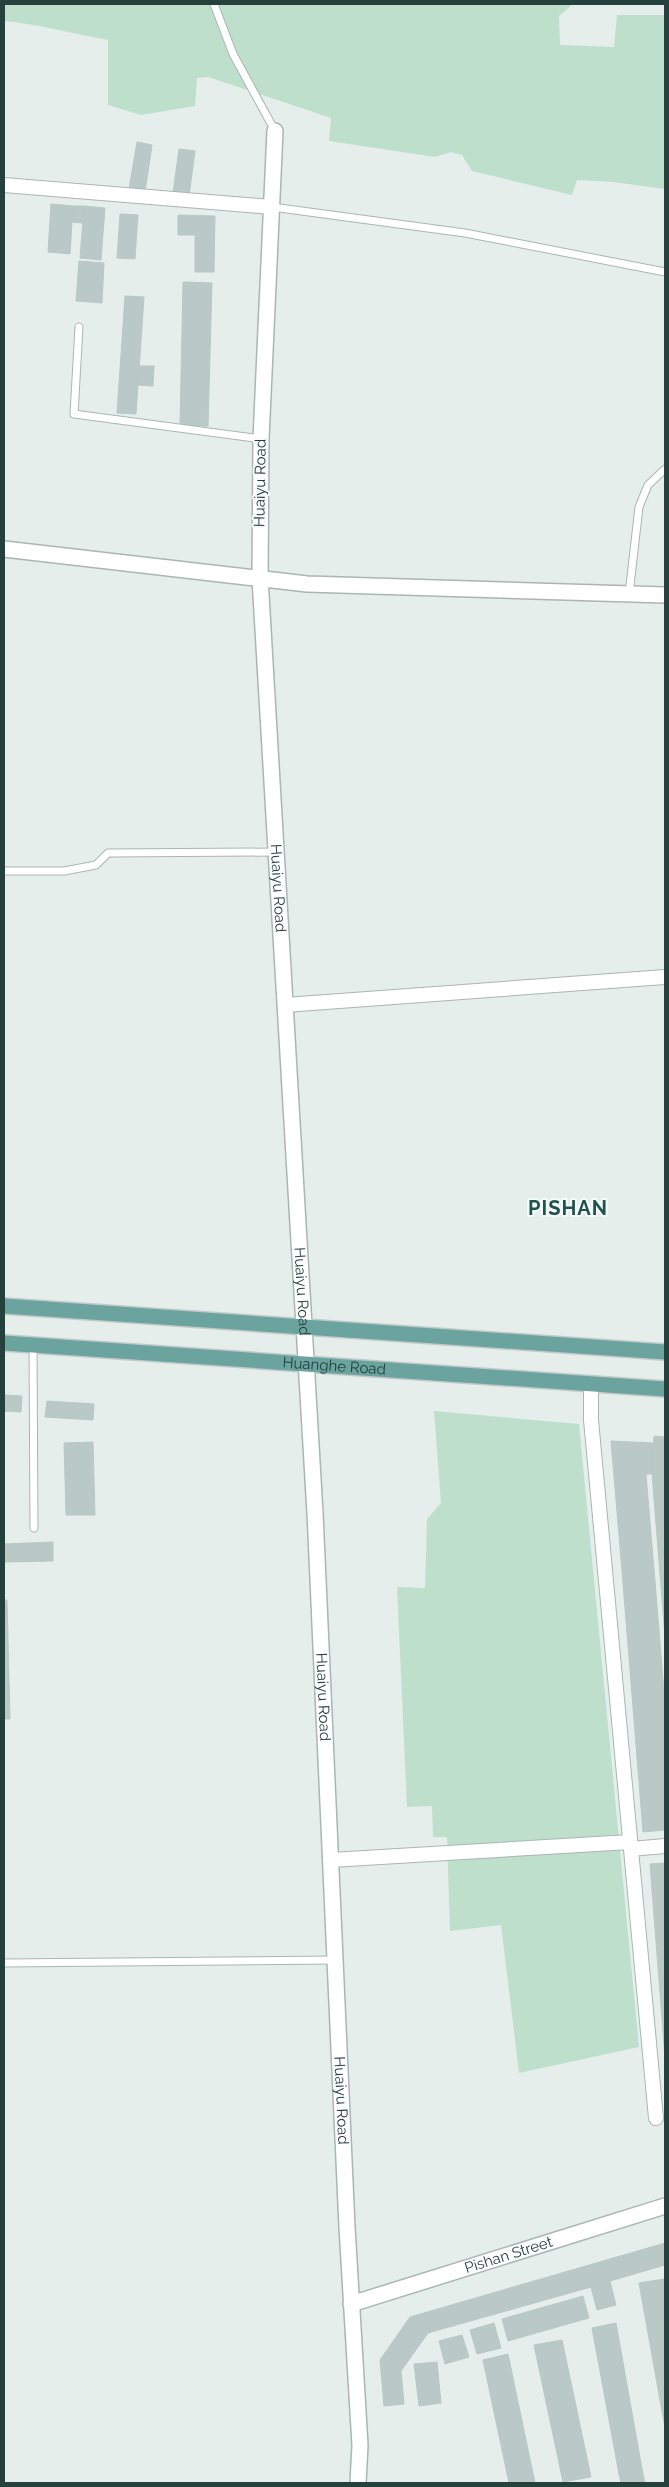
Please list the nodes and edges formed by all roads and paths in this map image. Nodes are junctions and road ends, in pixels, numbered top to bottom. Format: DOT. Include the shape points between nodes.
graph roads {
  1 [pos="214,4"];
  2 [pos="275,131"];
  3 [pos="4,185"];
  4 [pos="271,207"];
  5 [pos="665,272"];
  6 [pos="79,327"];
  7 [pos="260,439"];
  8 [pos="665,470"];
  9 [pos="4,549"];
  10 [pos="260,578"];
  11 [pos="629,594"];
  12 [pos="665,595"];
  13 [pos="276,852"];
  14 [pos="4,871"];
  15 [pos="665,977"];
  16 [pos="285,1005"];
  17 [pos="4,1306"];
  18 [pos="304,1327"];
  19 [pos="4,1343"];
  20 [pos="33,1345"];
  21 [pos="665,1352"];
  22 [pos="306,1364"];
  23 [pos="591,1384"];
  24 [pos="665,1389"];
  25 [pos="34,1528"];
  26 [pos="630,1845"];
  27 [pos="665,1846"];
  28 [pos="331,1860"];
  29 [pos="335,1960"];
  30 [pos="4,1963"];
  31 [pos="656,2118"];
  32 [pos="665,2206"];
  33 [pos="351,2304"];
  34 [pos="358,2483"];
  1 -- 2 [label="lane" via="233,54"];
  2 -- 4 [label="street, Huaiyu Road"];
  3 -- 4 [label="street"];
  4 -- 5 [label="lane" via="465,233"];
  4 -- 7 [label="street, Huaiyu Road"];
  6 -- 7 [label="lane" via="74,414"];
  7 -- 10 [label="street, Huaiyu Road"];
  8 -- 11 [label="lane" via="648,485 639,508"];
  9 -- 10 [label="street"];
  10 -- 11 [label="street" via="307,584"];
  10 -- 13 [label="street, Huaiyu Road"];
  11 -- 12 [label="street"];
  13 -- 14 [label="lane" via="108,853 96,865 64,871"];
  13 -- 16 [label="street, Huaiyu Road"];
  15 -- 16 [label="street"];
  16 -- 18 [label="street, Huaiyu Road"];
  17 -- 18 [label="main road"];
  18 -- 21 [label="main road"];
  18 -- 22 [label="street, Huaiyu Road"];
  19 -- 20 [label="main road, Huanghe Road"];
  20 -- 22 [label="main road, Huanghe Road"];
  20 -- 25 [label="lane"];
  22 -- 23 [label="main road, Huanghe Road"];
  22 -- 28 [label="street, Huaiyu Road"];
  23 -- 24 [label="main road, Huanghe Road"];
  23 -- 26 [label="street" via="591,1420"];
  26 -- 27 [label="street"];
  26 -- 28 [label="street"];
  26 -- 31 [label="street"];
  28 -- 29 [label="street, Huaiyu Road"];
  29 -- 30 [label="lane"];
  29 -- 33 [label="street, Huaiyu Road"];
  32 -- 33 [label="street, Pishan Street"];
  33 -- 34 [label="street, Huaiyu Road" via="360,2445"];
}
